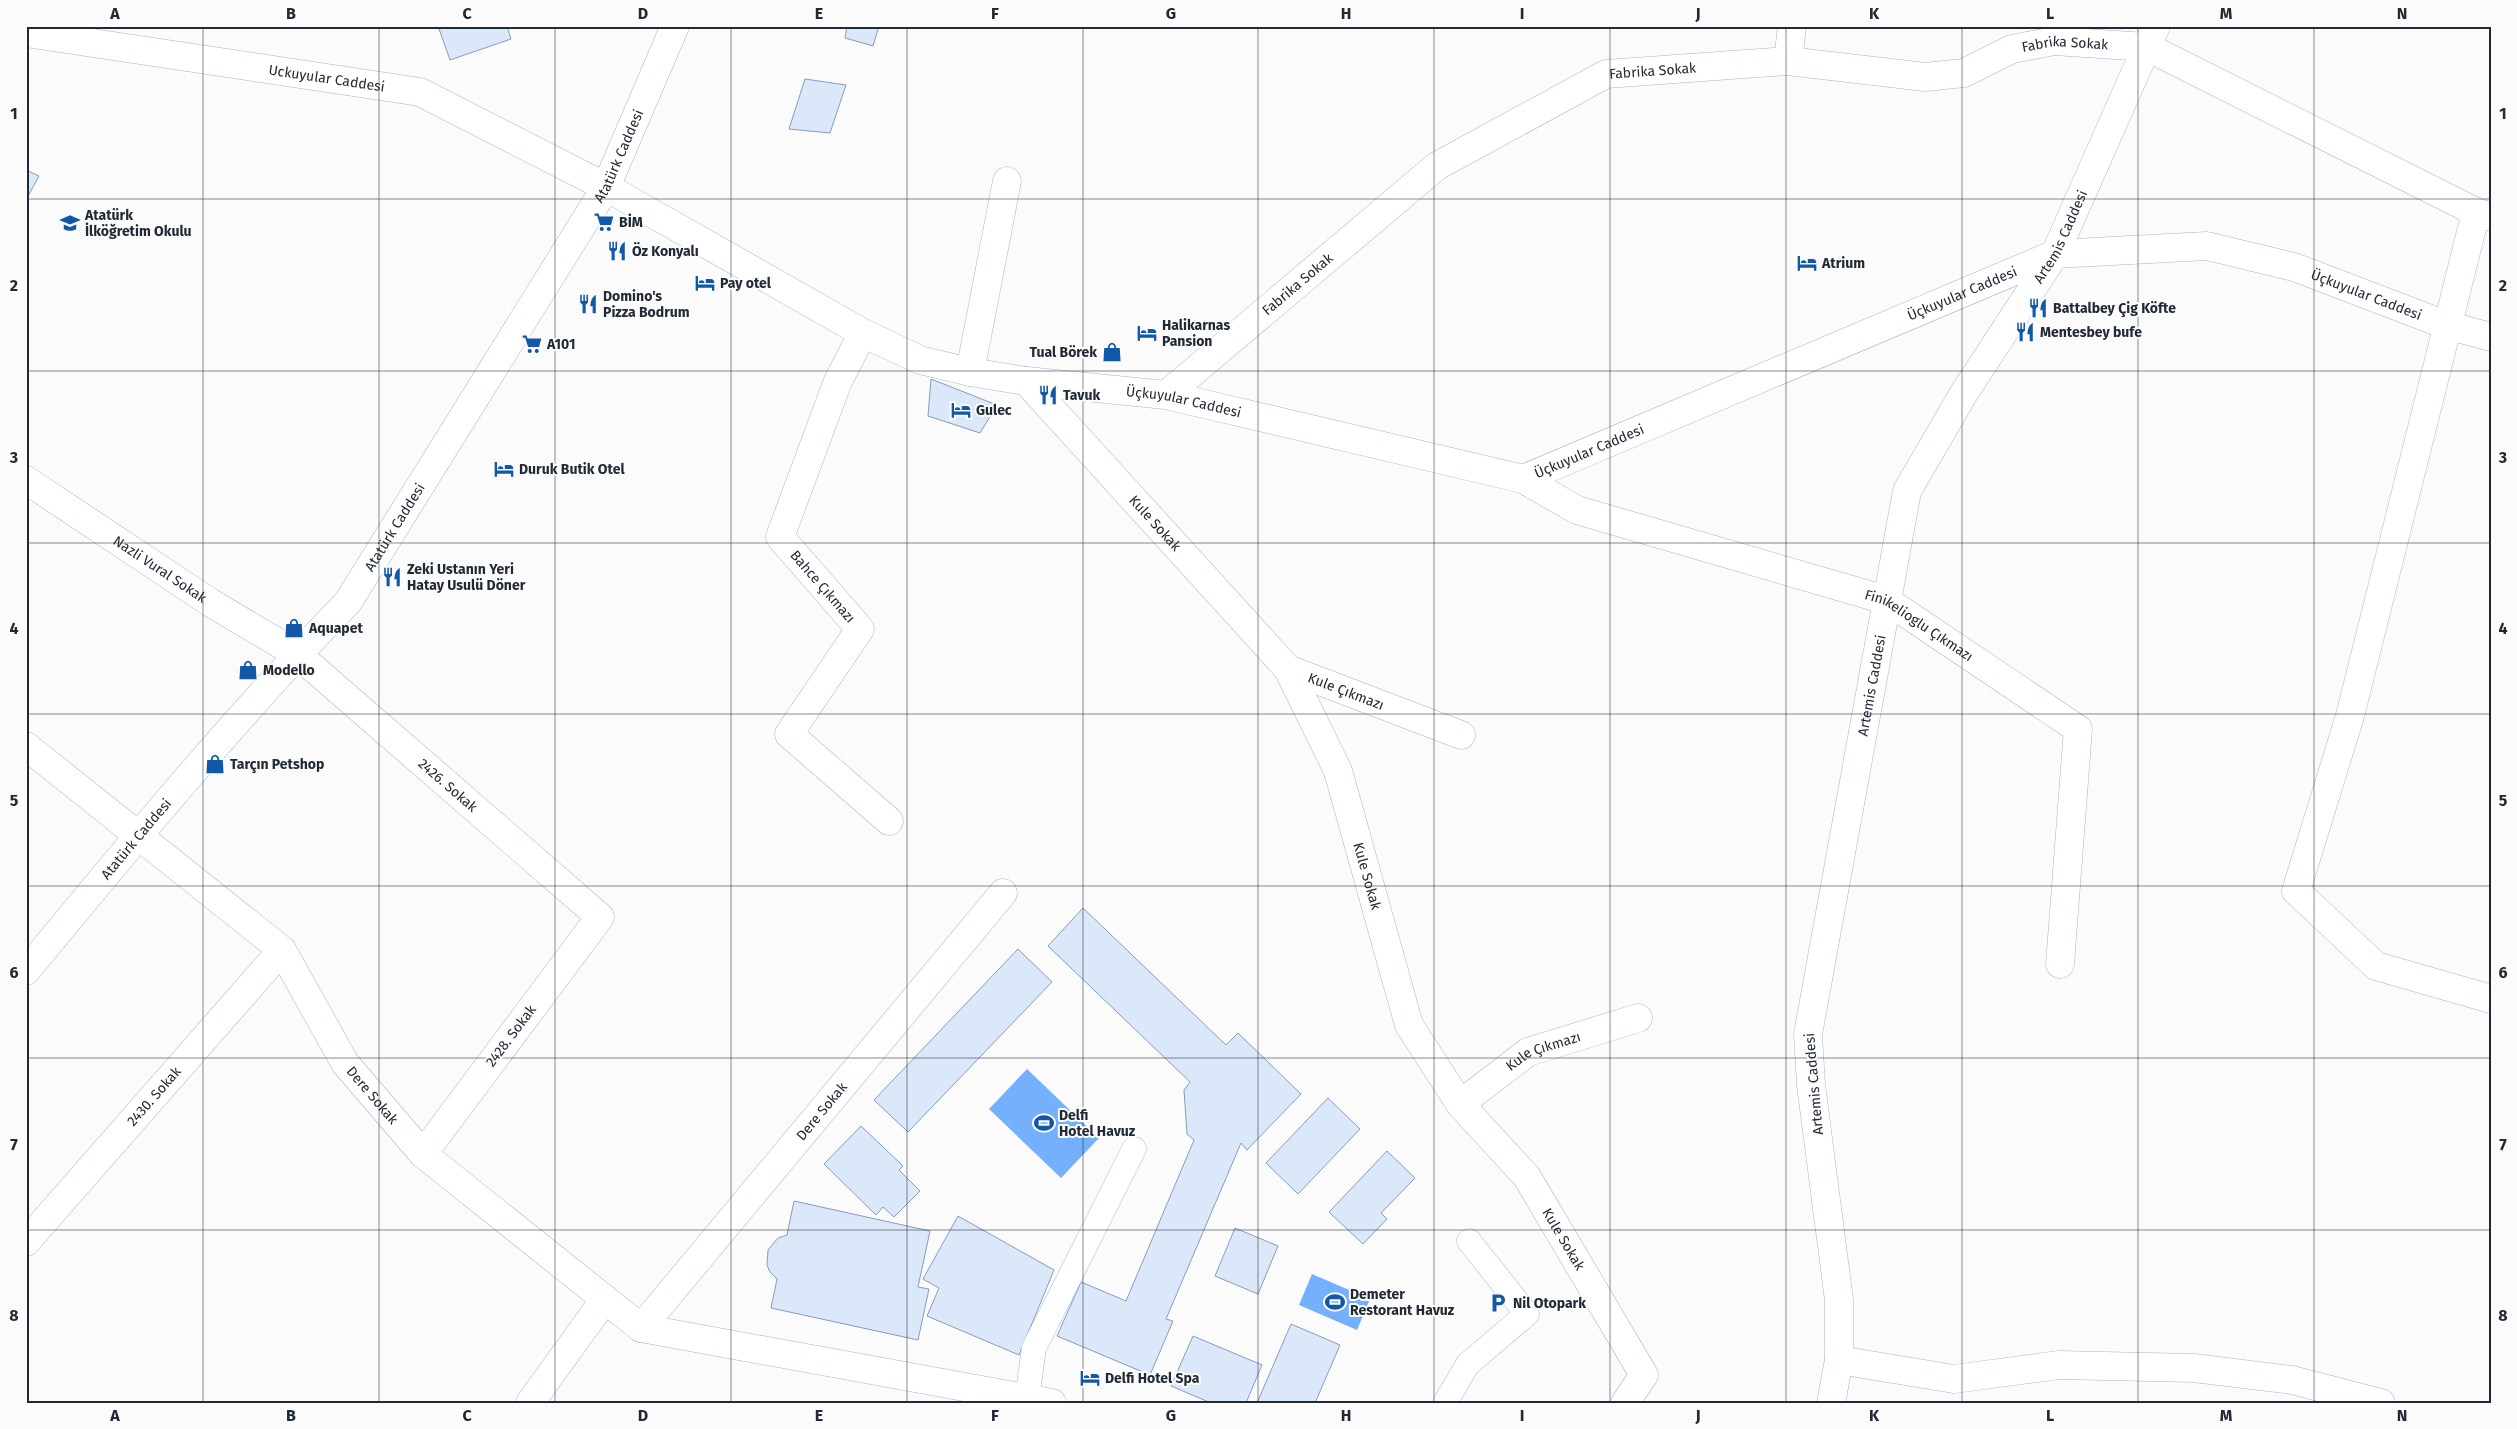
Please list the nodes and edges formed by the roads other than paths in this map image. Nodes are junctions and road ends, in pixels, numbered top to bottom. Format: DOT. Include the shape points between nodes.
graph roads {
  1 [pos="675,26"];
  2 [pos="1792,26"];
  3 [pos="45,32"];
  4 [pos="2151,37"];
  5 [pos="1788,61"];
  6 [pos="1008,181"];
  7 [pos="606,187"];
  8 [pos="2484,214"];
  9 [pos="2055,254"];
  10 [pos="2446,325"];
  11 [pos="863,333"];
  12 [pos="2491,337"];
  13 [pos="970,372"];
  14 [pos="1026,381"];
  15 [pos="1166,395"];
  16 [pos="1523,479"];
  17 [pos="26,480"];
  18 [pos="1886,600"];
  19 [pos="297,654"];
  20 [pos="1288,669"];
  21 [pos="1461,735"];
  22 [pos="26,746"];
  23 [pos="889,821"];
  24 [pos="137,836"];
  25 [pos="1003,893"];
  26 [pos="600,918"];
  27 [pos="282,950"];
  28 [pos="2060,964"];
  29 [pos="26,971"];
  30 [pos="2491,999"];
  31 [pos="1638,1018"];
  32 [pos="1460,1104"];
  33 [pos="1134,1149"];
  34 [pos="423,1154"];
  35 [pos="1468,1241"];
  36 [pos="26,1242"];
  37 [pos="605,1299"];
  38 [pos="641,1328"];
  39 [pos="1839,1360"];
  40 [pos="1040,1400"];
  41 [pos="2379,1402"];
  42 [pos="530,1403"];
  43 [pos="1445,1403"];
  44 [pos="1625,1403"];
  45 [pos="1831,1403"];
  1 -- 7 [label="street, Atatürk Caddesi"];
  2 -- 5 [label="street"];
  3 -- 7 [label="street, Uckuyular Caddesi" via="420,92"];
  4 -- 5 [label="street, Fabrika Sokak" via="2054,41 2012,49 1964,72 1925,78"];
  4 -- 8 [label="street"];
  4 -- 9 [label="street, Artemis Caddesi"];
  5 -- 15 [label="street, Fabrika Sokak" via="1606,74 1437,166"];
  6 -- 13 [label="street"];
  7 -- 11 [label="street, Üçkuyular Caddesi"];
  7 -- 19 [label="street, Atatürk Caddesi" via="348,602"];
  8 -- 10 [label="street"];
  9 -- 10 [label="street, Üçkuyular Caddesi" via="2207,246 2294,267"];
  9 -- 16 [label="street, Üçkuyular Caddesi"];
  9 -- 18 [label="street, Artemis Caddesi" via="1964,393 1907,491"];
  10 -- 12 [label="street, Üçkuyular Caddesi"];
  10 -- 30 [label="street" via="2350,716 2296,891 2376,966"];
  11 -- 13 [label="street, Üçkuyular Caddesi" via="920,360"];
  11 -- 23 [label="street, Bahce Çıkmazı" via="838,381 780,537 860,629 789,734"];
  13 -- 14 [label="street, Üçkuyular Caddesi"];
  14 -- 15 [label="street, Üçkuyular Caddesi"];
  14 -- 20 [label="street, Kule Sokak"];
  15 -- 16 [label="street, Üçkuyular Caddesi"];
  16 -- 18 [label="street, Finikelioglu Çıkmazı" via="1577,510"];
  17 -- 19 [label="street, Nazli Vural Sokak" via="211,603"];
  18 -- 28 [label="street, Finikelioglu Çıkmazı" via="2078,729"];
  18 -- 39 [label="street, Artemis Caddesi" via="1808,1034 1839,1300"];
  19 -- 24 [label="street, Atatürk Caddesi"];
  19 -- 26 [label="street, 2426. Sokak"];
  20 -- 21 [label="street, Kule Çıkmazı"];
  20 -- 32 [label="street, Kule Sokak" via="1338,771 1409,1026"];
  22 -- 24 [label="street, Dere Sokak"];
  24 -- 27 [label="street, Dere Sokak"];
  24 -- 29 [label="street, Atatürk Caddesi"];
  25 -- 38 [label="street, Dere Sokak"];
  26 -- 34 [label="street, 2428. Sokak"];
  27 -- 34 [label="street, Dere Sokak" via="346,1063"];
  27 -- 36 [label="street, 2430. Sokak"];
  31 -- 32 [label="street, Kule Çıkmazı" via="1528,1052"];
  32 -- 44 [label="street, Kule Sokak" via="1527,1177 1644,1375"];
  33 -- 40 [label="lane" via="1034,1348"];
  34 -- 37 [label="street, Dere Sokak"];
  35 -- 43 [label="lane" via="1527,1314 1468,1364"];
  37 -- 38 [label="street, Dere Sokak"];
  37 -- 42 [label="street"];
  38 -- 40 [label="street, Dere Sokak"];
  39 -- 41 [label="street" via="1954,1379 2059,1365 2194,1368 2292,1380"];
  39 -- 45 [label="street, Artemis Caddesi"];
}
